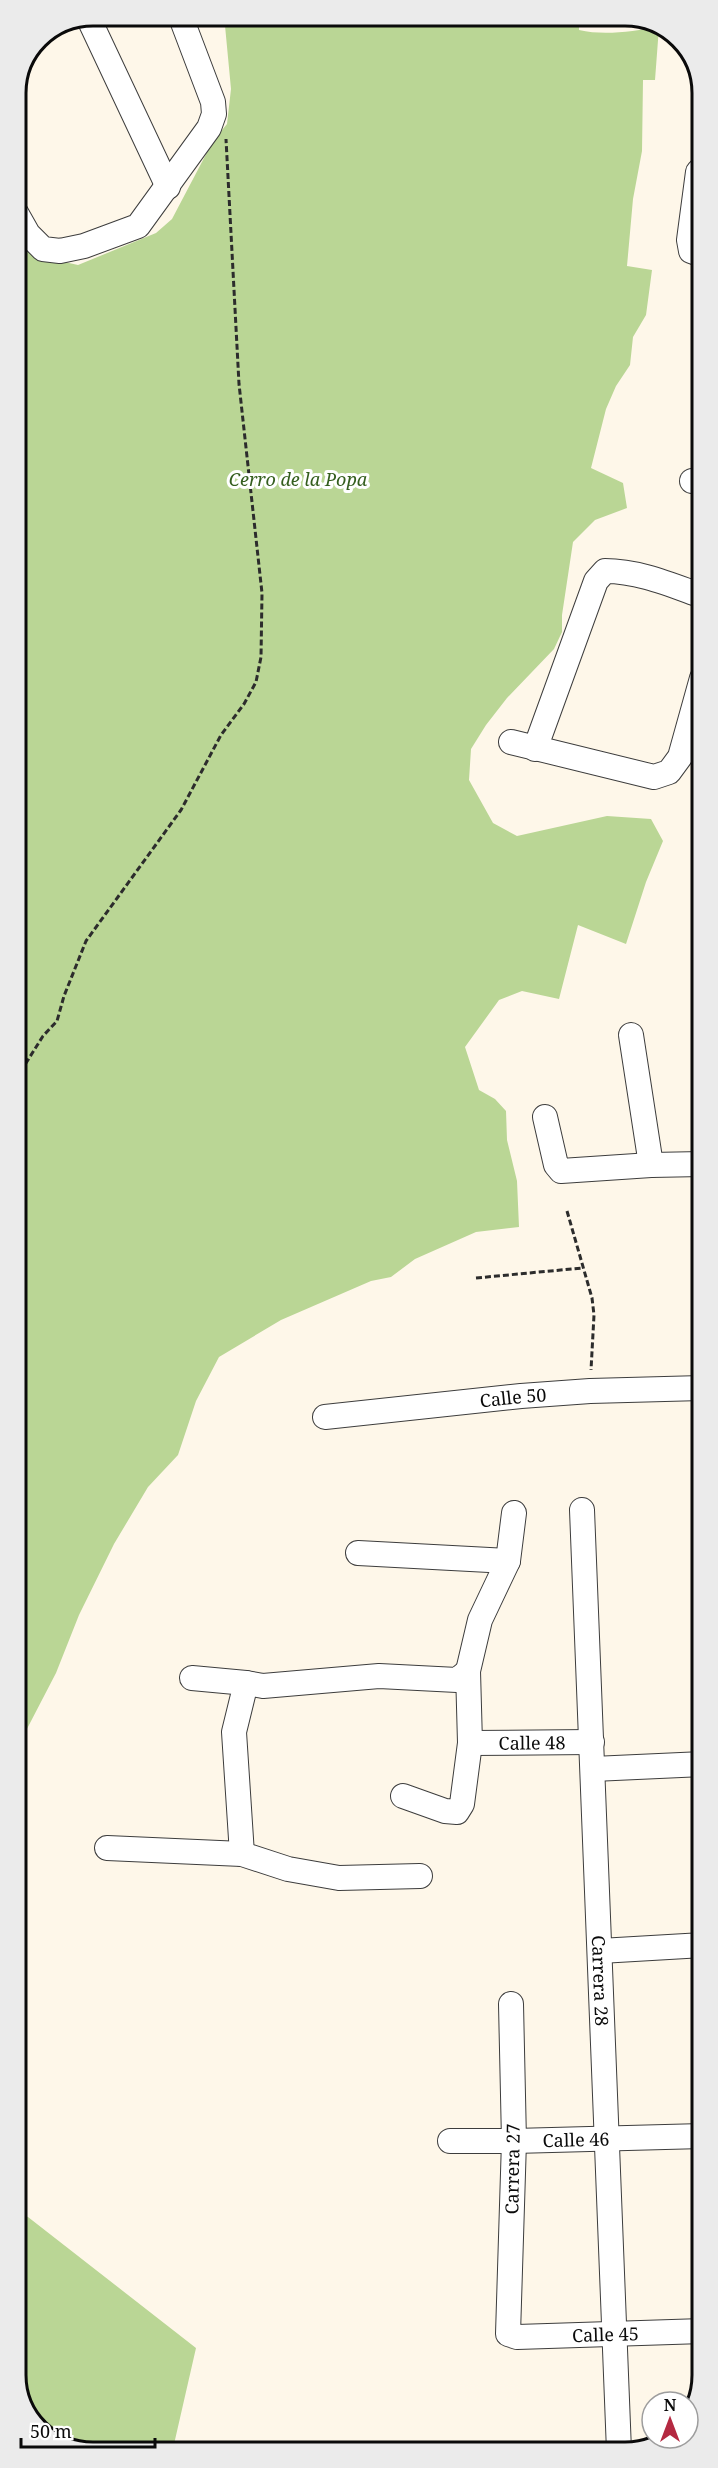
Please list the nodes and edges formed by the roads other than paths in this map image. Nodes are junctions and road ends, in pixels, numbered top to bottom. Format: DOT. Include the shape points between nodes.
graph roads {
  1 [pos="92,26"];
  2 [pos="184,26"];
  3 [pos="168,187"];
  4 [pos="693,213"];
  5 [pos="26,230"];
  6 [pos="693,252"];
  7 [pos="693,593"];
  8 [pos="693,710"];
  9 [pos="511,742"];
  10 [pos="535,749"];
  11 [pos="630,1035"];
  12 [pos="545,1117"];
  13 [pos="693,1164"];
  14 [pos="651,1165"];
  15 [pos="693,1388"];
  16 [pos="325,1416"];
  17 [pos="582,1510"];
  18 [pos="514,1513"];
  19 [pos="358,1553"];
  20 [pos="508,1561"];
  21 [pos="468,1671"];
  22 [pos="192,1678"];
  23 [pos="246,1683"];
  24 [pos="592,1742"];
  25 [pos="470,1743"];
  26 [pos="693,1764"];
  27 [pos="593,1769"];
  28 [pos="403,1796"];
  29 [pos="107,1848"];
  30 [pos="242,1854"];
  31 [pos="420,1876"];
  32 [pos="693,1946"];
  33 [pos="600,1951"];
  34 [pos="511,2004"];
  35 [pos="693,2136"];
  36 [pos="607,2139"];
  37 [pos="450,2141"];
  38 [pos="514,2141"];
  39 [pos="693,2331"];
  40 [pos="508,2334"];
  41 [pos="614,2334"];
  42 [pos="619,2442"];
  1 -- 3 [label="street"];
  2 -- 3 [label="street" via="214,114 209,128"];
  3 -- 5 [label="street" via="138,226 84,246 60,251 43,249"];
  4 -- 6 [label="street" via="689,240"];
  7 -- 10 [label="street" via="623,571 605,571 596,581"];
  8 -- 10 [label="street" via="680,757 669,772 654,777"];
  9 -- 10 [label="street"];
  11 -- 14 [label="street"];
  12 -- 14 [label="street" via="556,1165 561,1171"];
  13 -- 14 [label="street"];
  15 -- 16 [label="street, Calle 50" via="590,1391"];
  17 -- 24 [label="street, Carrera 28"];
  18 -- 20 [label="street"];
  19 -- 20 [label="street"];
  20 -- 21 [label="street" via="480,1620"];
  21 -- 23 [label="street" via="457,1680 379,1676 263,1686"];
  21 -- 25 [label="street"];
  22 -- 23 [label="street"];
  23 -- 30 [label="street" via="234,1732"];
  24 -- 25 [label="street, Calle 48"];
  24 -- 27 [label="street, Carrera 28"];
  25 -- 28 [label="street" via="462,1804 457,1812"];
  26 -- 27 [label="street"];
  27 -- 33 [label="street, Carrera 28"];
  29 -- 30 [label="street"];
  30 -- 31 [label="street" via="288,1869 339,1878"];
  32 -- 33 [label="street"];
  33 -- 36 [label="street, Carrera 28"];
  34 -- 38 [label="street, Carrera 27"];
  35 -- 36 [label="street, Calle 46"];
  36 -- 38 [label="street, Calle 46"];
  36 -- 41 [label="street, Carrera 28"];
  37 -- 38 [label="street, Calle 46"];
  38 -- 40 [label="street, Carrera 27"];
  39 -- 41 [label="street, Calle 45"];
  40 -- 41 [label="street, Calle 45"];
  41 -- 42 [label="street, Carrera 28"];
}
